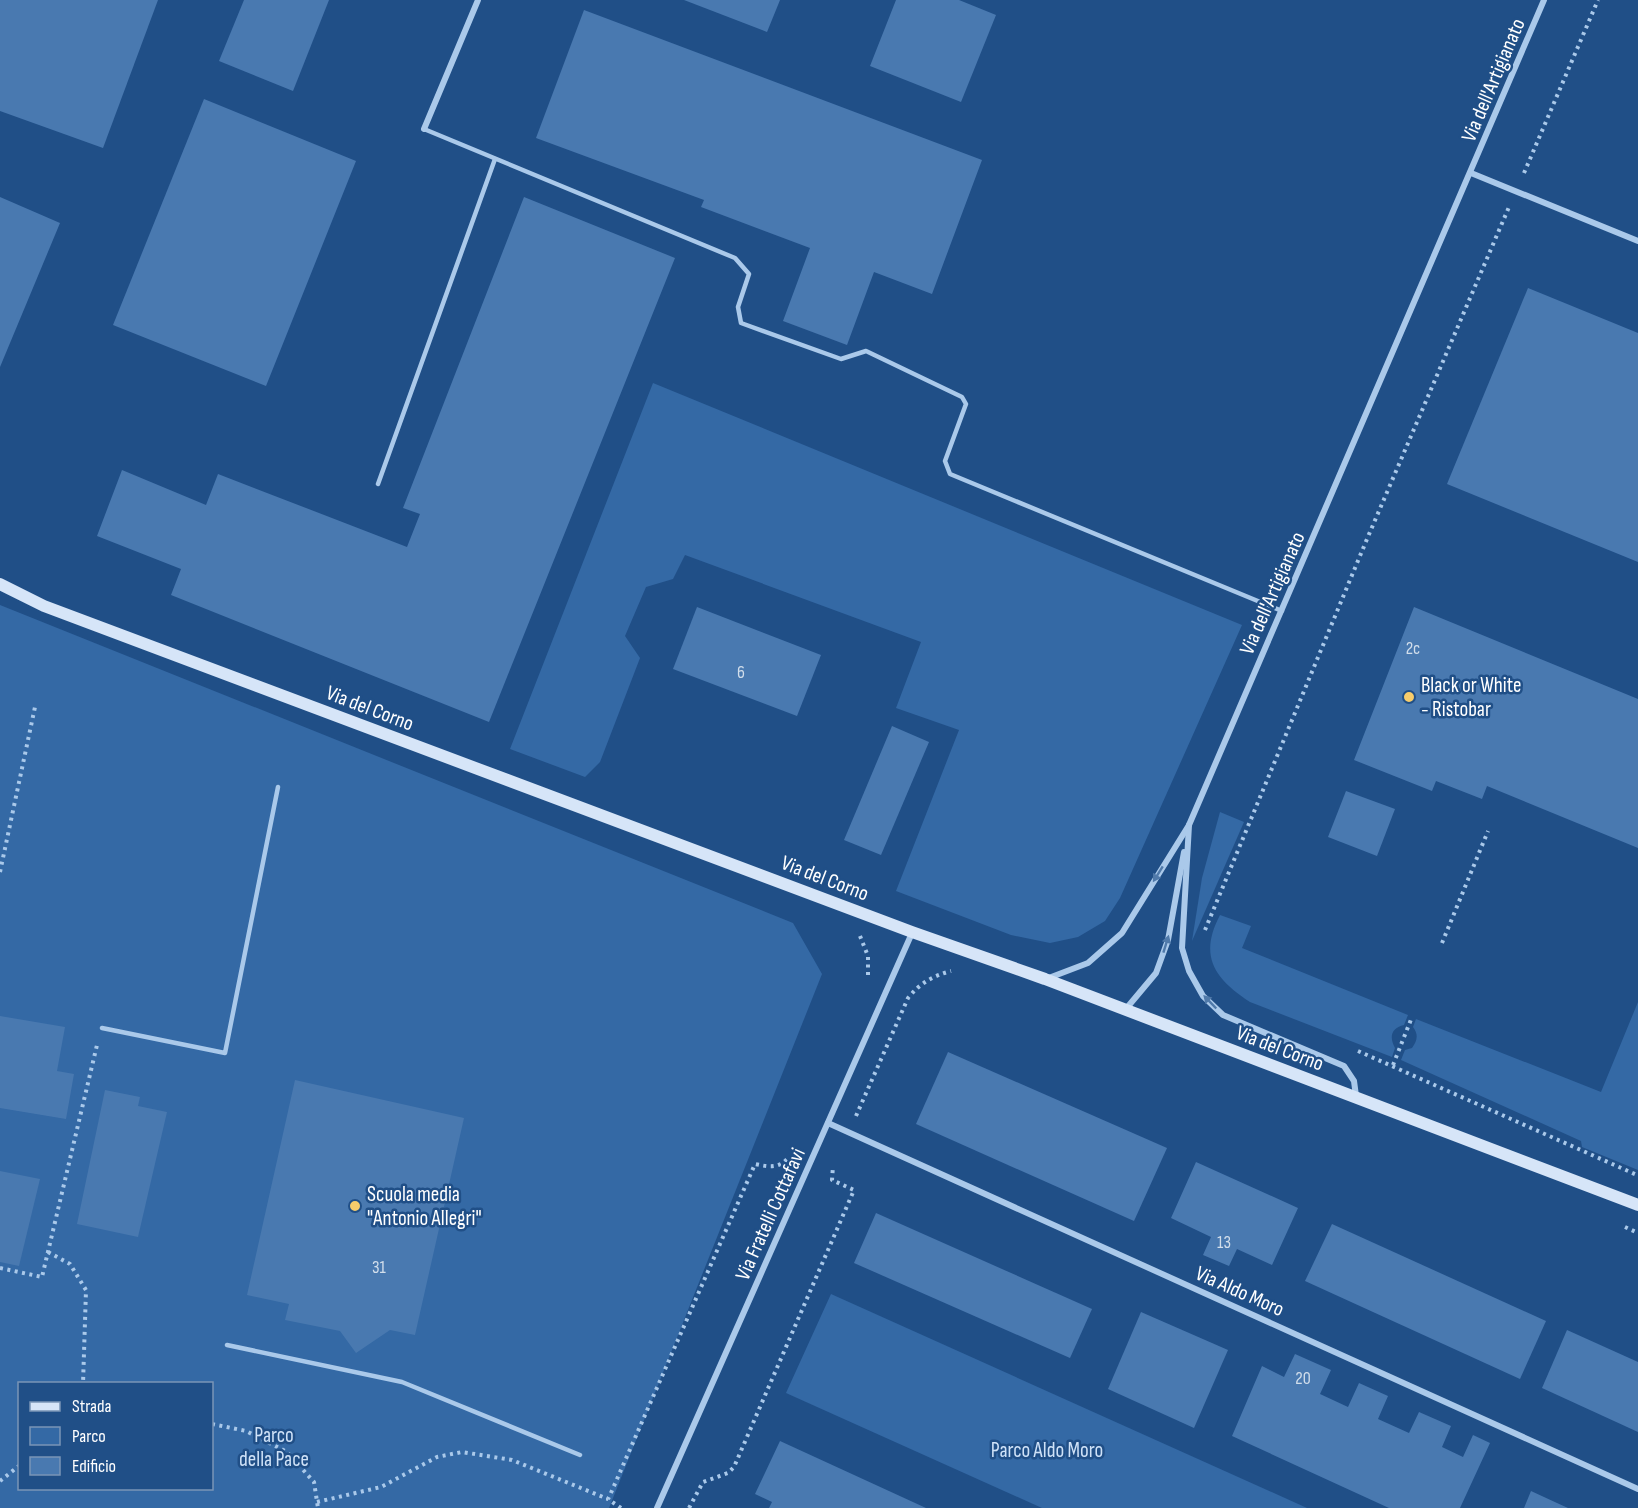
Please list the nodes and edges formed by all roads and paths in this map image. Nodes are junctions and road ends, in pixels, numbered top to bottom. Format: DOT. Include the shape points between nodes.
graph roads {
  1 [pos="478,0"];
  2 [pos="1544,0"];
  3 [pos="1598,0"];
  4 [pos="424,129"];
  5 [pos="495,159"];
  6 [pos="1471,173"];
  7 [pos="1516,191"];
  8 [pos="1638,241"];
  9 [pos="378,484"];
  10 [pos="0,584"];
  11 [pos="1282,611"];
  12 [pos="35,706"];
  13 [pos="278,787"];
  14 [pos="1189,825"];
  15 [pos="1488,831"];
  16 [pos="0,872"];
  17 [pos="844,906"];
  18 [pos="912,932"];
  19 [pos="1203,939"];
  20 [pos="1442,943"];
  21 [pos="955,970"];
  22 [pos="1045,979"];
  23 [pos="867,982"];
  24 [pos="1125,1010"];
  25 [pos="1412,1017"];
  26 [pos="102,1028"];
  27 [pos="1350,1048"];
  28 [pos="1393,1065"];
  29 [pos="1356,1098"];
  30 [pos="863,1101"];
  31 [pos="828,1123"];
  32 [pos="793,1153"];
  33 [pos="836,1159"];
  34 [pos="1636,1175"];
  35 [pos="1638,1205"];
  36 [pos="48,1252"];
  37 [pos="0,1268"];
  38 [pos="227,1346"];
  39 [pos="83,1382"];
  40 [pos="213,1424"];
  41 [pos="580,1455"];
  42 [pos="18,1468"];
  43 [pos="0,1481"];
  44 [pos="1638,1489"];
  45 [pos="608,1499"];
  46 [pos="317,1502"];
  47 [pos="318,1508"];
  48 [pos="621,1508"];
  49 [pos="657,1508"];
  50 [pos="689,1508"];
  1 -- 4 [label="street"];
  2 -- 6 [label="street, Via dell'Artigianato"];
  3 -- 7 [label="path"];
  4 -- 5 [label="lane"];
  5 -- 9 [label="lane"];
  5 -- 11 [label="lane" via="735,258 749,274 738,307 741,323 841,359 866,351 962,397 966,404 945,461 950,474"];
  6 -- 7 [label="street, Via dell'Artigianato"];
  6 -- 11 [label="street, Via dell'Artigianato"];
  7 -- 8 [label="street, Via dell'Artigianato"];
  7 -- 19 [label="path" via="1367,539"];
  10 -- 17 [label="street, Via del Corno" via="44,606"];
  11 -- 14 [label="street, Via dell'Artigianato"];
  12 -- 16 [label="path"];
  13 -- 26 [label="lane" via="225,1053"];
  14 -- 22 [label="street, Via dell'Artigianato, one-way" via="1122,933 1088,963"];
  24 -- 14 [label="street, one-way" via="1156,973 1168,940"];
  29 -- 14 [label="street, one-way" via="1354,1081 1344,1066 1223,1015 1203,996 1182,948"];
  15 -- 20 [label="path"];
  17 -- 18 [label="street, Via del Corno"];
  17 -- 23 [label="path" via="868,956"];
  18 -- 22 [label="street, Via del Corno"];
  18 -- 31 [label="street, Via Fratelli Cottafavi"];
  21 -- 30 [label="path" via="930,977 908,998"];
  22 -- 24 [label="street, Via del Corno"];
  24 -- 29 [label="street, Via del Corno"];
  25 -- 28 [label="path"];
  26 -- 36 [label="path"];
  27 -- 28 [label="path"];
  28 -- 34 [label="path"];
  29 -- 35 [label="street, Via del Corno"];
  31 -- 44 [label="street, Via Aldo Moro"];
  31 -- 49 [label="street, Via Fratelli Cottafavi"];
  32 -- 45 [label="path" via="783,1164 755,1164"];
  33 -- 50 [label="path" via="831,1178 854,1190 734,1467 703,1482"];
  36 -- 37 [label="path" via="42,1277"];
  36 -- 39 [label="path" via="70,1264 86,1290"];
  38 -- 41 [label="lane" via="402,1382"];
  40 -- 46 [label="path" via="246,1431 287,1452 314,1482"];
  42 -- 43 [label="path"];
  45 -- 46 [label="path" via="512,1460 462,1452 436,1457 381,1487"];
  45 -- 48 [label="path"];
  46 -- 47 [label="path"];
}
